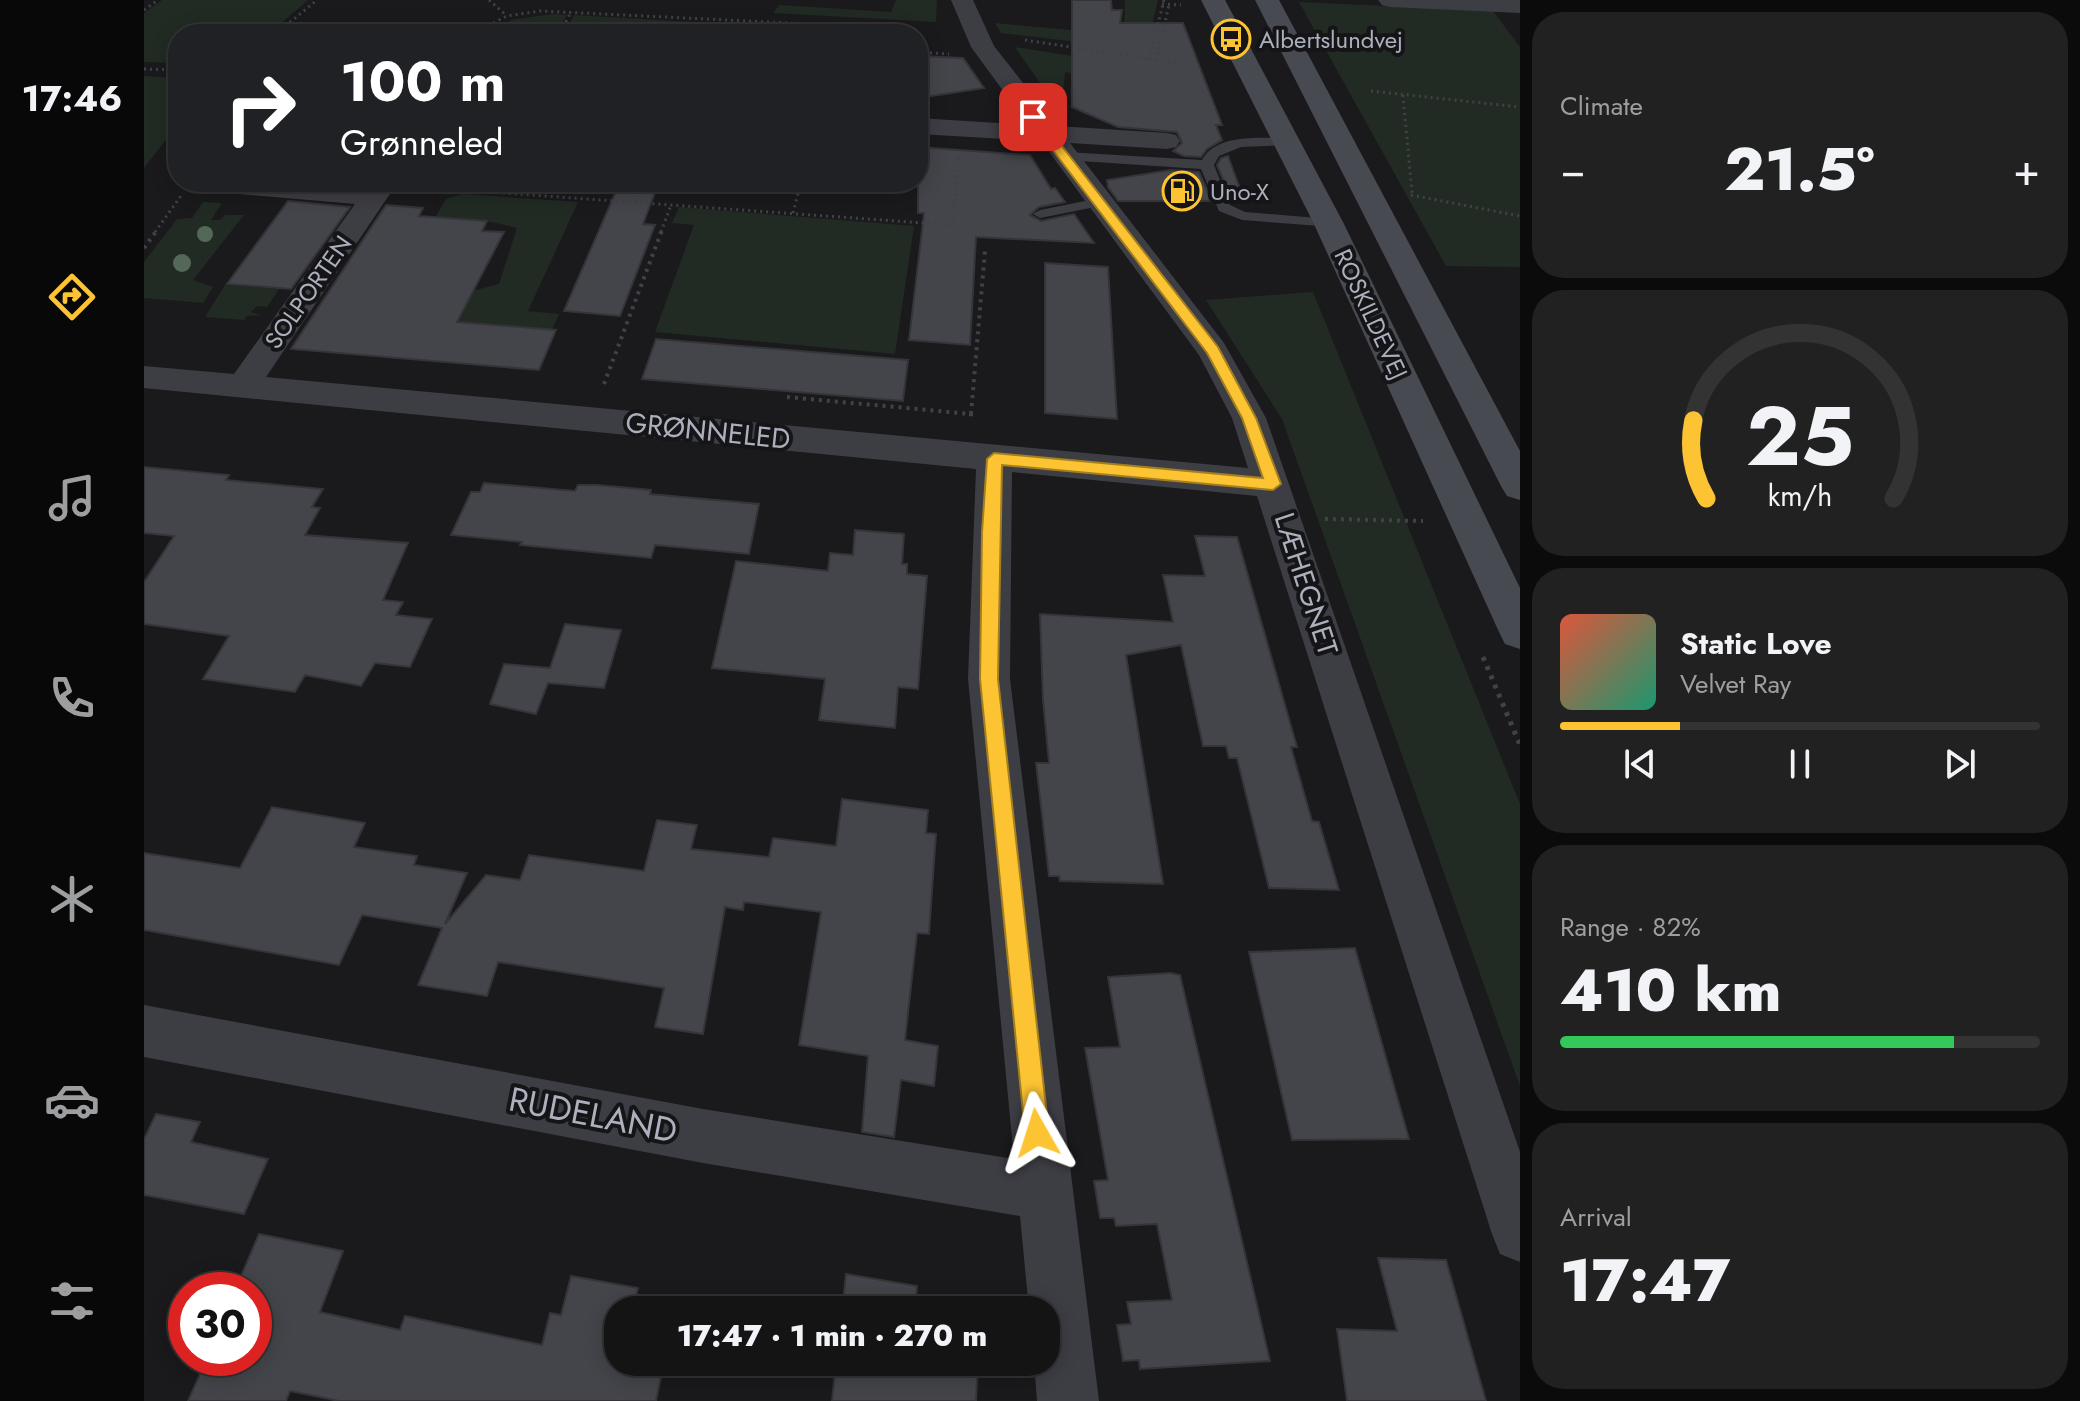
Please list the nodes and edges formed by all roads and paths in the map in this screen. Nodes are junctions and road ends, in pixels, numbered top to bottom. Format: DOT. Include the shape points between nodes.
graph roads {
  1 [pos="158,0"];
  2 [pos="317,0"];
  3 [pos="489,0"];
  4 [pos="962,0"];
  5 [pos="1164,0"];
  6 [pos="1213,0"];
  7 [pos="1238,0"];
  8 [pos="1267,0"];
  9 [pos="1390,0"];
  10 [pos="1169,5"];
  11 [pos="1516,6"];
  12 [pos="144,10"];
  13 [pos="572,12"];
  14 [pos="507,16"];
  15 [pos="288,24"];
  16 [pos="492,24"];
  17 [pos="565,24"];
  18 [pos="813,24"];
  19 [pos="1025,40"];
  20 [pos="1149,60"];
  21 [pos="1156,61"];
  22 [pos="1181,64"];
  23 [pos="144,69"];
  24 [pos="168,70"];
  25 [pos="1371,91"];
  26 [pos="1403,95"];
  27 [pos="1520,107"];
  28 [pos="928,126"];
  29 [pos="961,128"];
  30 [pos="1167,141"];
  31 [pos="1287,142"];
  32 [pos="1055,145"];
  33 [pos="1349,156"];
  34 [pos="1207,165"];
  35 [pos="184,192"];
  36 [pos="377,192"];
  37 [pos="484,192"];
  38 [pos="639,192"];
  39 [pos="798,192"];
  40 [pos="1369,195"];
  41 [pos="1412,195"];
  42 [pos="635,202"];
  43 [pos="1100,202"];
  44 [pos="671,205"];
  45 [pos="793,213"];
  46 [pos="1040,214"];
  47 [pos="1520,216"];
  48 [pos="1329,224"];
  49 [pos="144,248"];
  50 [pos="985,251"];
  51 [pos="144,377"];
  52 [pos="605,381"];
  53 [pos="243,386"];
  54 [pos="971,414"];
  55 [pos="994,459"];
  56 [pos="1520,486"];
  57 [pos="1278,501"];
  58 [pos="1427,521"];
  59 [pos="1520,632"];
  60 [pos="144,1031"];
  61 [pos="1043,1192"];
  62 [pos="1520,1234"];
  63 [pos="1068,1401"];
  1 -- 12 [label="path"];
  2 -- 15 [label="path"];
  3 -- 14 [label="path"];
  4 -- 32 [label="street, LÆHEGNET" via="983,47"];
  5 -- 20 [label="path"];
  6 -- 31 [label="main road, ROSKILDEVEJ"];
  7 -- 33 [label="main road" via="1299,106"];
  8 -- 33 [label="main road, ROSKILDEVEJ"];
  9 -- 11 [label="street"];
  10 -- 21 [label="path"];
  13 -- 14 [label="path"];
  13 -- 17 [label="path"];
  13 -- 18 [label="path"];
  14 -- 16 [label="path"];
  19 -- 20 [label="path"];
  20 -- 21 [label="path"];
  21 -- 22 [label="path"];
  23 -- 24 [label="path"];
  25 -- 26 [label="path"];
  26 -- 27 [label="path"];
  26 -- 41 [label="path"];
  28 -- 29 [label="street"];
  29 -- 32 [label="street"];
  29 -- 45 [label="path" via="952,225"];
  30 -- 32 [label="street"];
  31 -- 34 [label="lane" via="1220,148"];
  31 -- 48 [label="main road, ROSKILDEVEJ"];
  32 -- 34 [label="lane"];
  32 -- 43 [label="street, LÆHEGNET"];
  33 -- 40 [label="main road, ROSKILDEVEJ"];
  34 -- 48 [label="lane" via="1224,208 1231,213"];
  35 -- 49 [label="path"];
  36 -- 53 [label="street, SOLPORTEN"];
  37 -- 42 [label="path"];
  38 -- 42 [label="path"];
  39 -- 45 [label="path"];
  40 -- 41 [label="path"];
  40 -- 56 [label="main road, ROSKILDEVEJ"];
  41 -- 47 [label="path"];
  42 -- 44 [label="path"];
  43 -- 46 [label="lane"];
  43 -- 57 [label="street, LÆHEGNET" via="1213,351 1249,418"];
  44 -- 45 [label="path"];
  44 -- 52 [label="path"];
  48 -- 59 [label="main road, ROSKILDEVEJ"];
  50 -- 54 [label="path"];
  51 -- 53 [label="street, GRØNNELED"];
  53 -- 55 [label="street, GRØNNELED"];
  55 -- 57 [label="street, GRØNNELED"];
  55 -- 61 [label="street" via="989,679"];
  57 -- 58 [label="path"];
  57 -- 62 [label="street, LÆHEGNET"];
  60 -- 61 [label="street, RUDELAND" via="703,1136"];
  61 -- 63 [label="street"];
}
